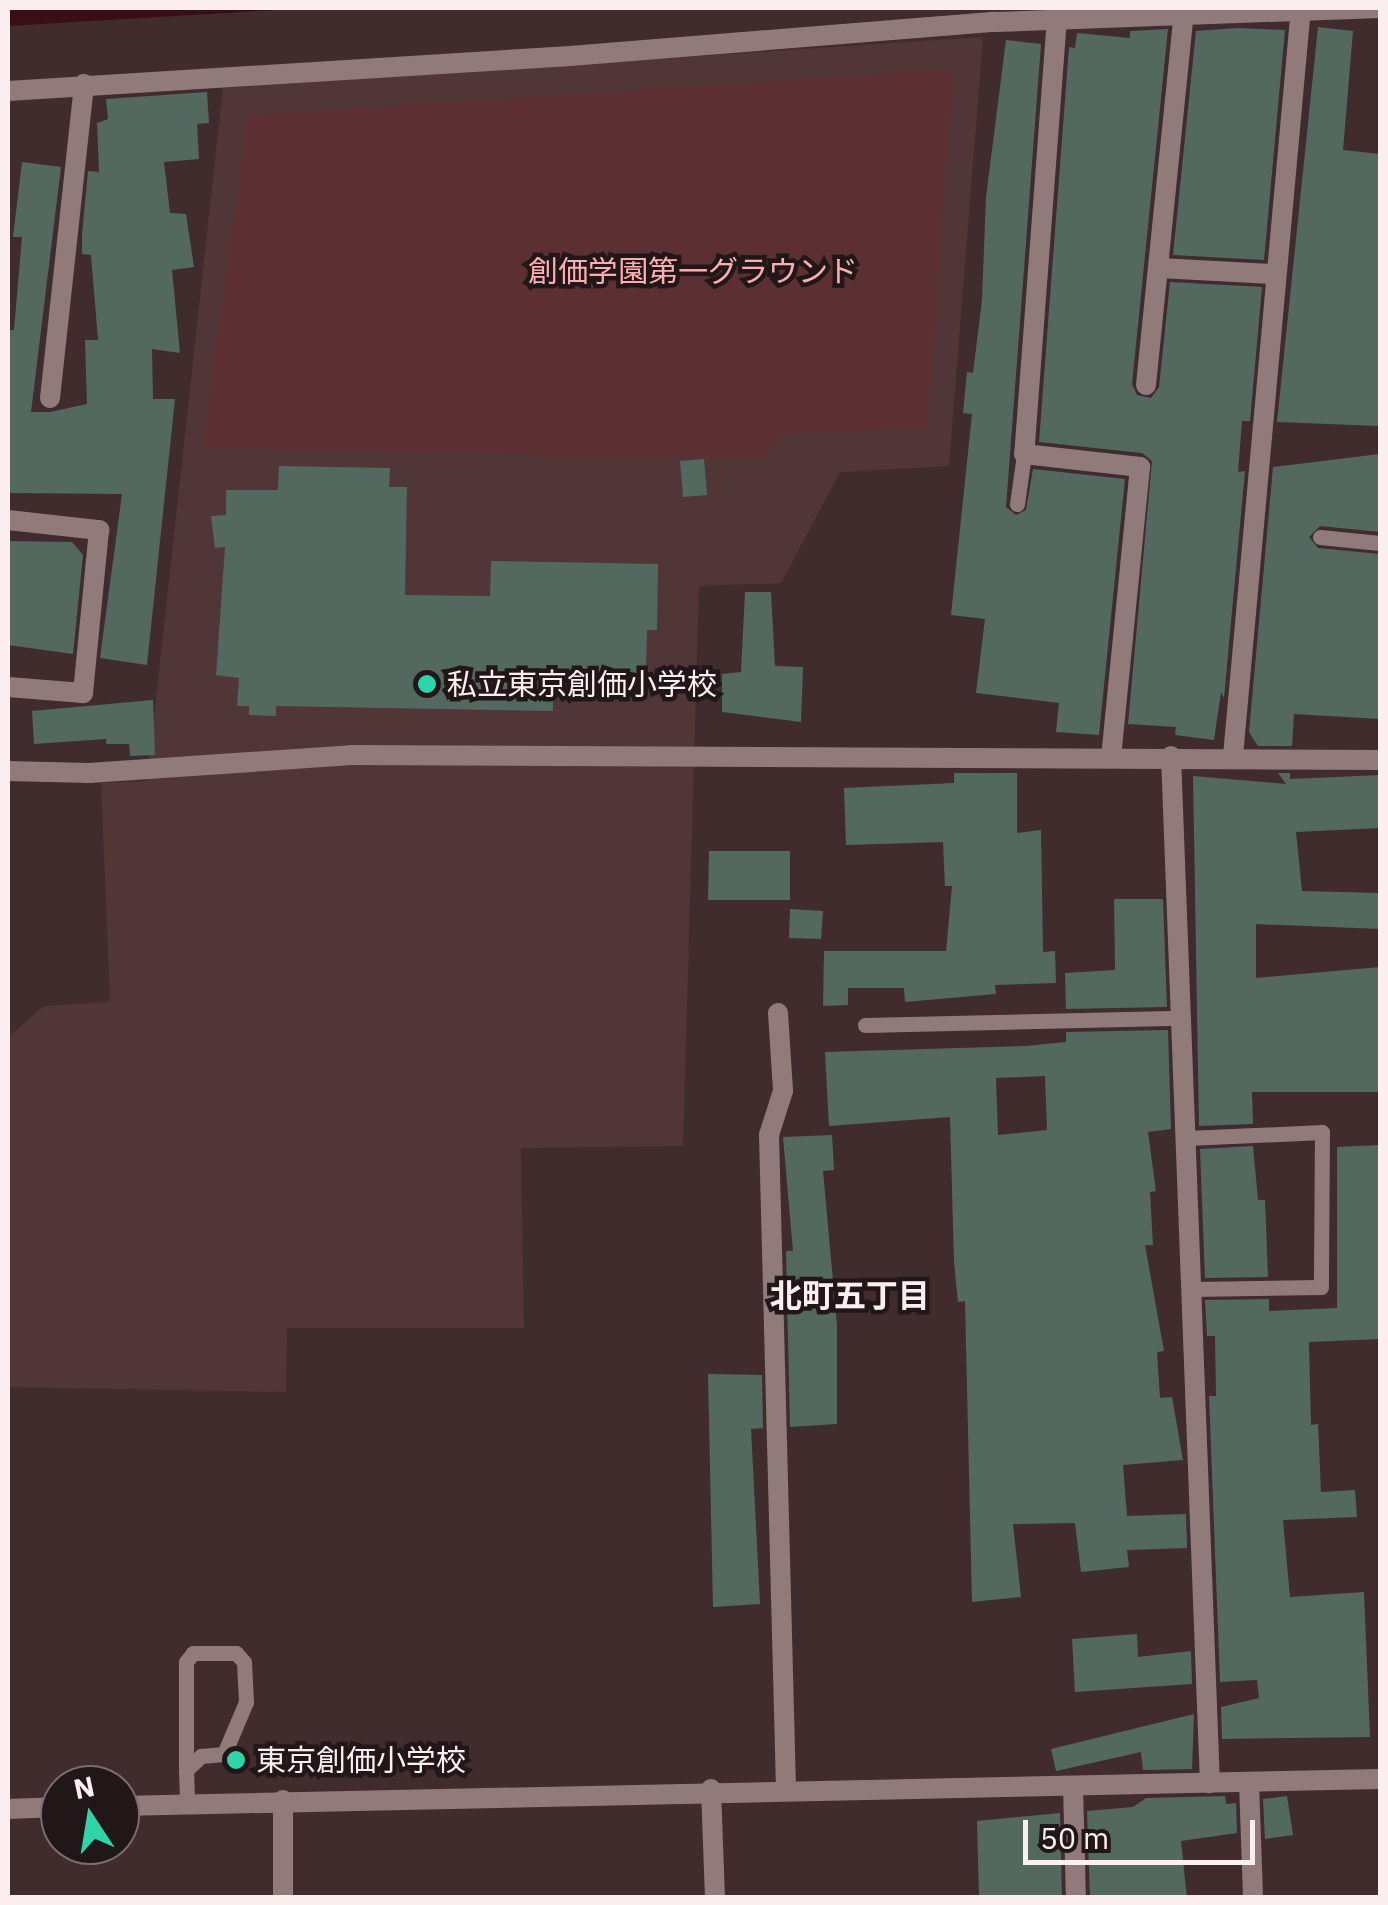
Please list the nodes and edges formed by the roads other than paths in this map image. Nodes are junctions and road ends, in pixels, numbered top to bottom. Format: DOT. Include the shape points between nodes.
graph roads {
  1 [pos="1301,8"];
  2 [pos="1380,8"];
  3 [pos="1184,13"];
  4 [pos="1058,18"];
  5 [pos="84,84"];
  6 [pos="8,91"];
  7 [pos="1159,268"];
  8 [pos="1274,274"];
  9 [pos="1146,385"];
  10 [pos="50,398"];
  11 [pos="1024,454"];
  12 [pos="1017,504"];
  13 [pos="8,520"];
  14 [pos="1320,537"];
  15 [pos="1380,543"];
  16 [pos="8,687"];
  17 [pos="1111,756"];
  18 [pos="1171,756"];
  19 [pos="1233,756"];
  20 [pos="1380,760"];
  21 [pos="8,771"];
  22 [pos="778,1012"];
  23 [pos="1182,1018"];
  24 [pos="865,1024"];
  25 [pos="1187,1138"];
  26 [pos="1192,1289"];
  27 [pos="186,1770"];
  28 [pos="1380,1778"];
  29 [pos="1248,1782"];
  30 [pos="1210,1783"];
  31 [pos="1072,1786"];
  32 [pos="786,1788"];
  33 [pos="712,1789"];
  34 [pos="283,1800"];
  35 [pos="186,1804"];
  36 [pos="140,1805"];
  37 [pos="40,1808"];
  38 [pos="8,1809"];
  39 [pos="283,1898"];
  40 [pos="715,1898"];
  41 [pos="1076,1898"];
  42 [pos="1253,1898"];
  1 -- 2 [label="street"];
  1 -- 3 [label="street"];
  1 -- 8 [label="street"];
  3 -- 4 [label="street"];
  3 -- 7 [label="street"];
  4 -- 5 [label="street"];
  4 -- 11 [label="street"];
  5 -- 6 [label="street"];
  5 -- 10 [label="street"];
  7 -- 8 [label="street"];
  7 -- 9 [label="street"];
  8 -- 19 [label="street"];
  11 -- 12 [label="lane"];
  11 -- 17 [label="street" via="1140,467"];
  13 -- 16 [label="street" via="99,530 83,693"];
  14 -- 15 [label="lane"];
  17 -- 18 [label="street"];
  17 -- 21 [label="street" via="351,755 90,773"];
  18 -- 19 [label="street"];
  18 -- 23 [label="street"];
  19 -- 20 [label="street"];
  22 -- 32 [label="street" via="783,1090 768,1135"];
  23 -- 24 [label="lane"];
  23 -- 25 [label="street"];
  25 -- 26 [label="street"];
  25 -- 26 [label="lane" via="1322,1132 1321,1288"];
  26 -- 30 [label="street"];
  27 -- 27 [label="lane" via="186,1662 193,1653 236,1653 244,1662 246,1702 224,1754 201,1756"];
  27 -- 35 [label="lane"];
  28 -- 29 [label="street"];
  29 -- 30 [label="street"];
  29 -- 42 [label="street"];
  30 -- 31 [label="street"];
  31 -- 32 [label="street"];
  31 -- 41 [label="street"];
  32 -- 33 [label="street"];
  33 -- 34 [label="street"];
  33 -- 40 [label="street"];
  34 -- 35 [label="street"];
  34 -- 39 [label="street"];
  35 -- 36 [label="street"];
  37 -- 38 [label="street"];
}
